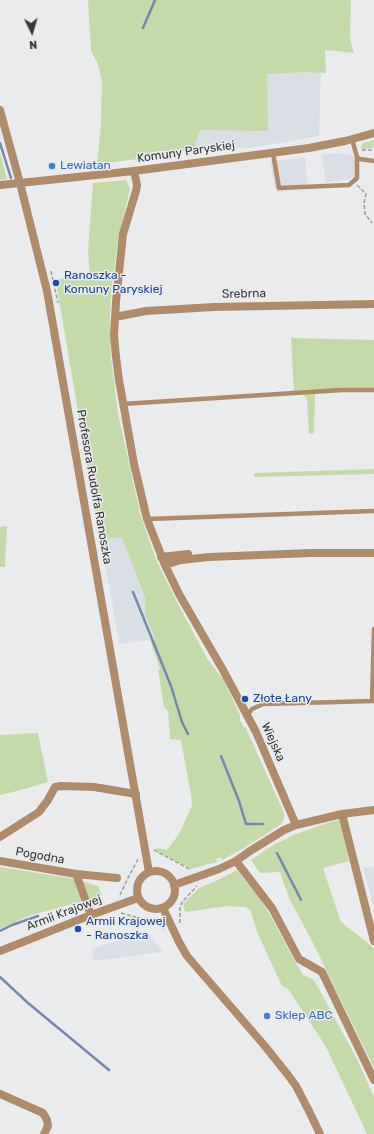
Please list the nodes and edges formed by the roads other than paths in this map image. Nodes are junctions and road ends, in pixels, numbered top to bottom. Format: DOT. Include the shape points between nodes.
graph roads {
  1 [pos="0,110"];
  2 [pos="374,133"];
  3 [pos="352,139"];
  4 [pos="273,152"];
  5 [pos="358,157"];
  6 [pos="374,161"];
  7 [pos="134,171"];
  8 [pos="20,183"];
  9 [pos="0,185"];
  10 [pos="374,304"];
  11 [pos="115,317"];
  12 [pos="374,390"];
  13 [pos="123,404"];
  14 [pos="374,511"];
  15 [pos="147,519"];
  16 [pos="374,553"];
  17 [pos="228,556"];
  18 [pos="161,557"];
  19 [pos="165,565"];
  20 [pos="374,629"];
  21 [pos="373,701"];
  22 [pos="247,716"];
  23 [pos="136,794"];
  24 [pos="374,810"];
  25 [pos="342,814"];
  26 [pos="296,825"];
  27 [pos="0,837"];
  28 [pos="0,861"];
  29 [pos="236,861"];
  30 [pos="149,872"];
  31 [pos="76,874"];
  32 [pos="116,878"];
  33 [pos="174,885"];
  34 [pos="138,898"];
  35 [pos="163,908"];
  36 [pos="91,915"];
  37 [pos="374,941"];
  38 [pos="0,951"];
  39 [pos="374,1080"];
  40 [pos="0,1094"];
  41 [pos="44,1134"];
  42 [pos="320,1134"];
  1 -- 8 [label="street, Profesora Rudolfa Ranoszka"];
  2 -- 3 [label="street, Komuny Paryskiej"];
  3 -- 4 [label="street, Komuny Paryskiej"];
  3 -- 5 [label="lane"];
  4 -- 5 [label="lane" via="279,188 349,185 357,178"];
  4 -- 7 [label="street, Komuny Paryskiej"];
  5 -- 6 [label="lane"];
  7 -- 8 [label="street, Komuny Paryskiej"];
  7 -- 11 [label="street" via="136,191 123,234"];
  8 -- 9 [label="street, Komuny Paryskiej"];
  8 -- 23 [label="street, Profesora Rudolfa Ranoszka" via="47,291"];
  10 -- 11 [label="street, Srebrna" via="214,307 146,311"];
  11 -- 13 [label="street" via="116,357"];
  12 -- 13 [label="lane"];
  13 -- 15 [label="street"];
  14 -- 15 [label="lane"];
  15 -- 18 [label="street"];
  16 -- 17 [label="street"];
  17 -- 18 [label="street" via="193,554"];
  17 -- 19 [label="street" via="181,560"];
  18 -- 19 [label="street"];
  19 -- 22 [label="street"];
  20 -- 21 [label="lane, Wiejska"];
  21 -- 22 [label="lane, Wiejska" via="262,704 252,709"];
  22 -- 26 [label="street, Wiejska"];
  23 -- 27 [label="street" via="94,787 55,787 39,812"];
  23 -- 30 [label="street, Profesora Rudolfa Ranoszka"];
  24 -- 25 [label="street"];
  25 -- 26 [label="street"];
  25 -- 37 [label="street"];
  26 -- 29 [label="street"];
  28 -- 31 [label="street, Pogodna"];
  29 -- 33 [label="street"];
  29 -- 39 [label="street" via="272,908 299,959 322,972"];
  30 -- 33 [label="street" via="162,872 172,879"];
  30 -- 34 [label="street" via="139,880 136,889"];
  31 -- 32 [label="street, Pogodna"];
  31 -- 36 [label="street, Pogodna"];
  33 -- 35 [label="street" via="174,896 168,906"];
  34 -- 35 [label="street" via="146,907 157,910"];
  34 -- 36 [label="street, Armii Krajowej"];
  35 -- 42 [label="street" via="187,956 296,1086"];
  36 -- 38 [label="street, Armii Krajowej"];
  40 -- 41 [label="street" via="43,1113 48,1126"];
}
